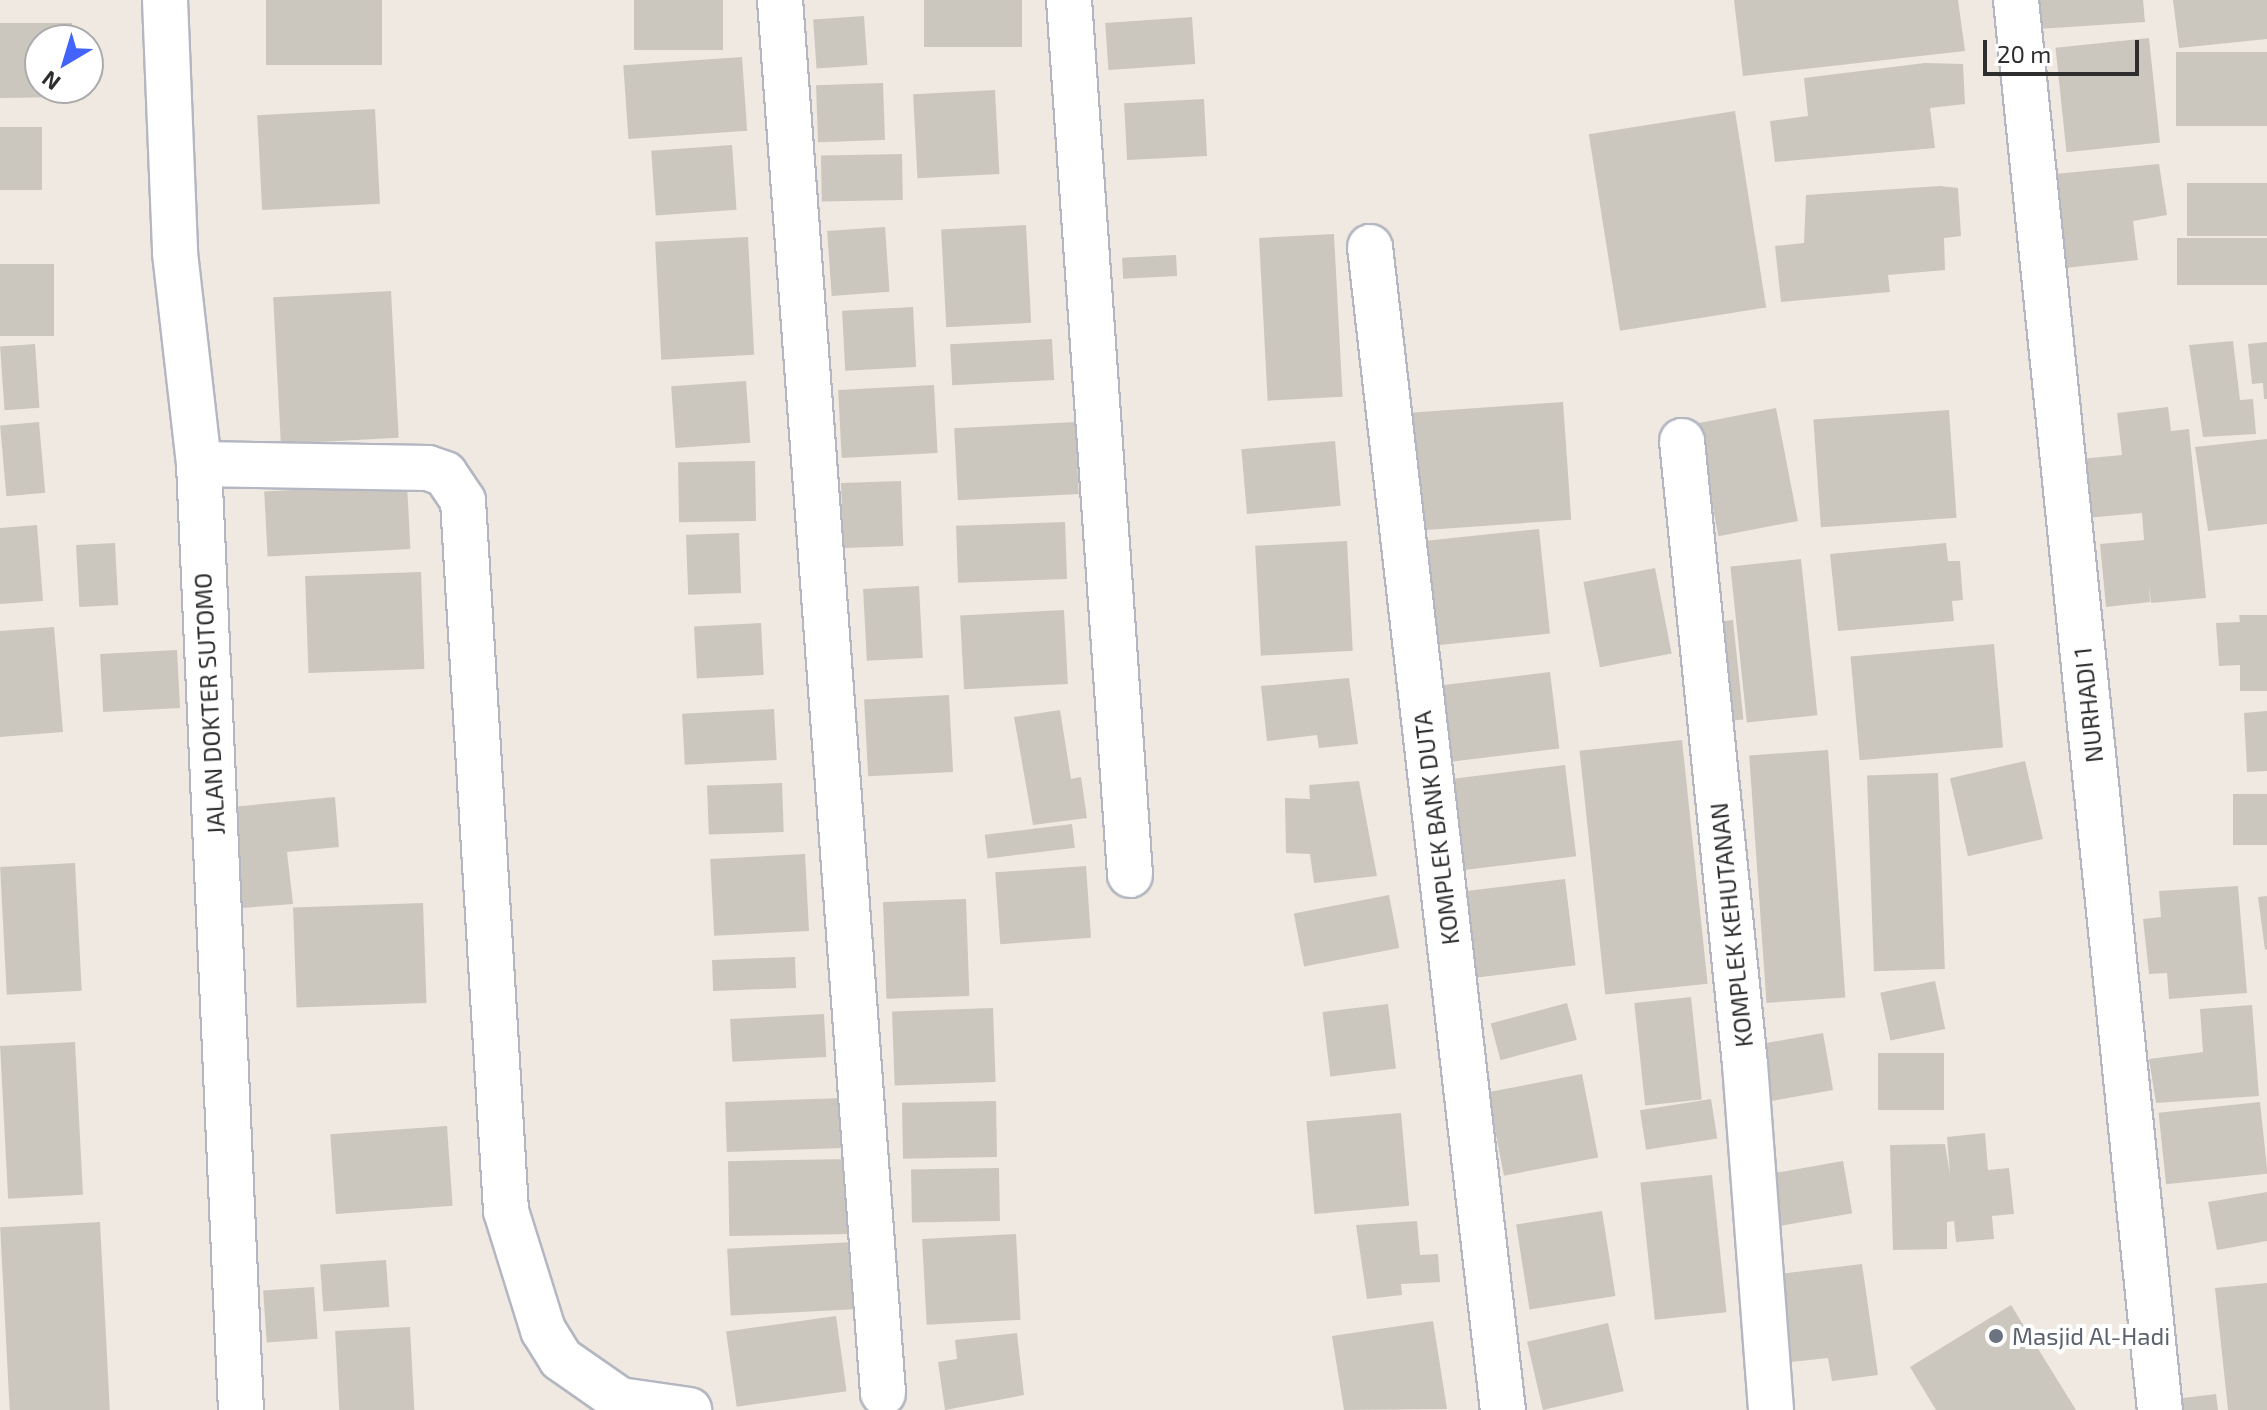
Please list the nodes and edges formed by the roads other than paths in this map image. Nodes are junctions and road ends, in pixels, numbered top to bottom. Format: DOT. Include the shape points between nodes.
graph roads {
  1 [pos="165,0"];
  2 [pos="780,0"];
  3 [pos="1069,0"];
  4 [pos="2016,0"];
  5 [pos="1370,247"];
  6 [pos="1682,441"];
  7 [pos="199,464"];
  8 [pos="1130,875"];
  9 [pos="883,1393"];
  10 [pos="241,1410"];
  11 [pos="689,1410"];
  12 [pos="1503,1410"];
  13 [pos="1771,1410"];
  14 [pos="2160,1410"];
  1 -- 7 [label="street, JALAN DOKTER SUTOMO" via="175,253"];
  2 -- 9 [label="street"];
  3 -- 8 [label="street"];
  4 -- 14 [label="street, NURHADI 1"];
  5 -- 12 [label="street, KOMPLEK BANK DUTA"];
  6 -- 13 [label="street, KOMPLEK KEHUTANAN" via="1745,1064"];
  7 -- 10 [label="street, JALAN DOKTER SUTOMO"];
  7 -- 11 [label="street" via="428,468 445,474 463,501 506,1211 543,1330 561,1359 620,1400"];
}
